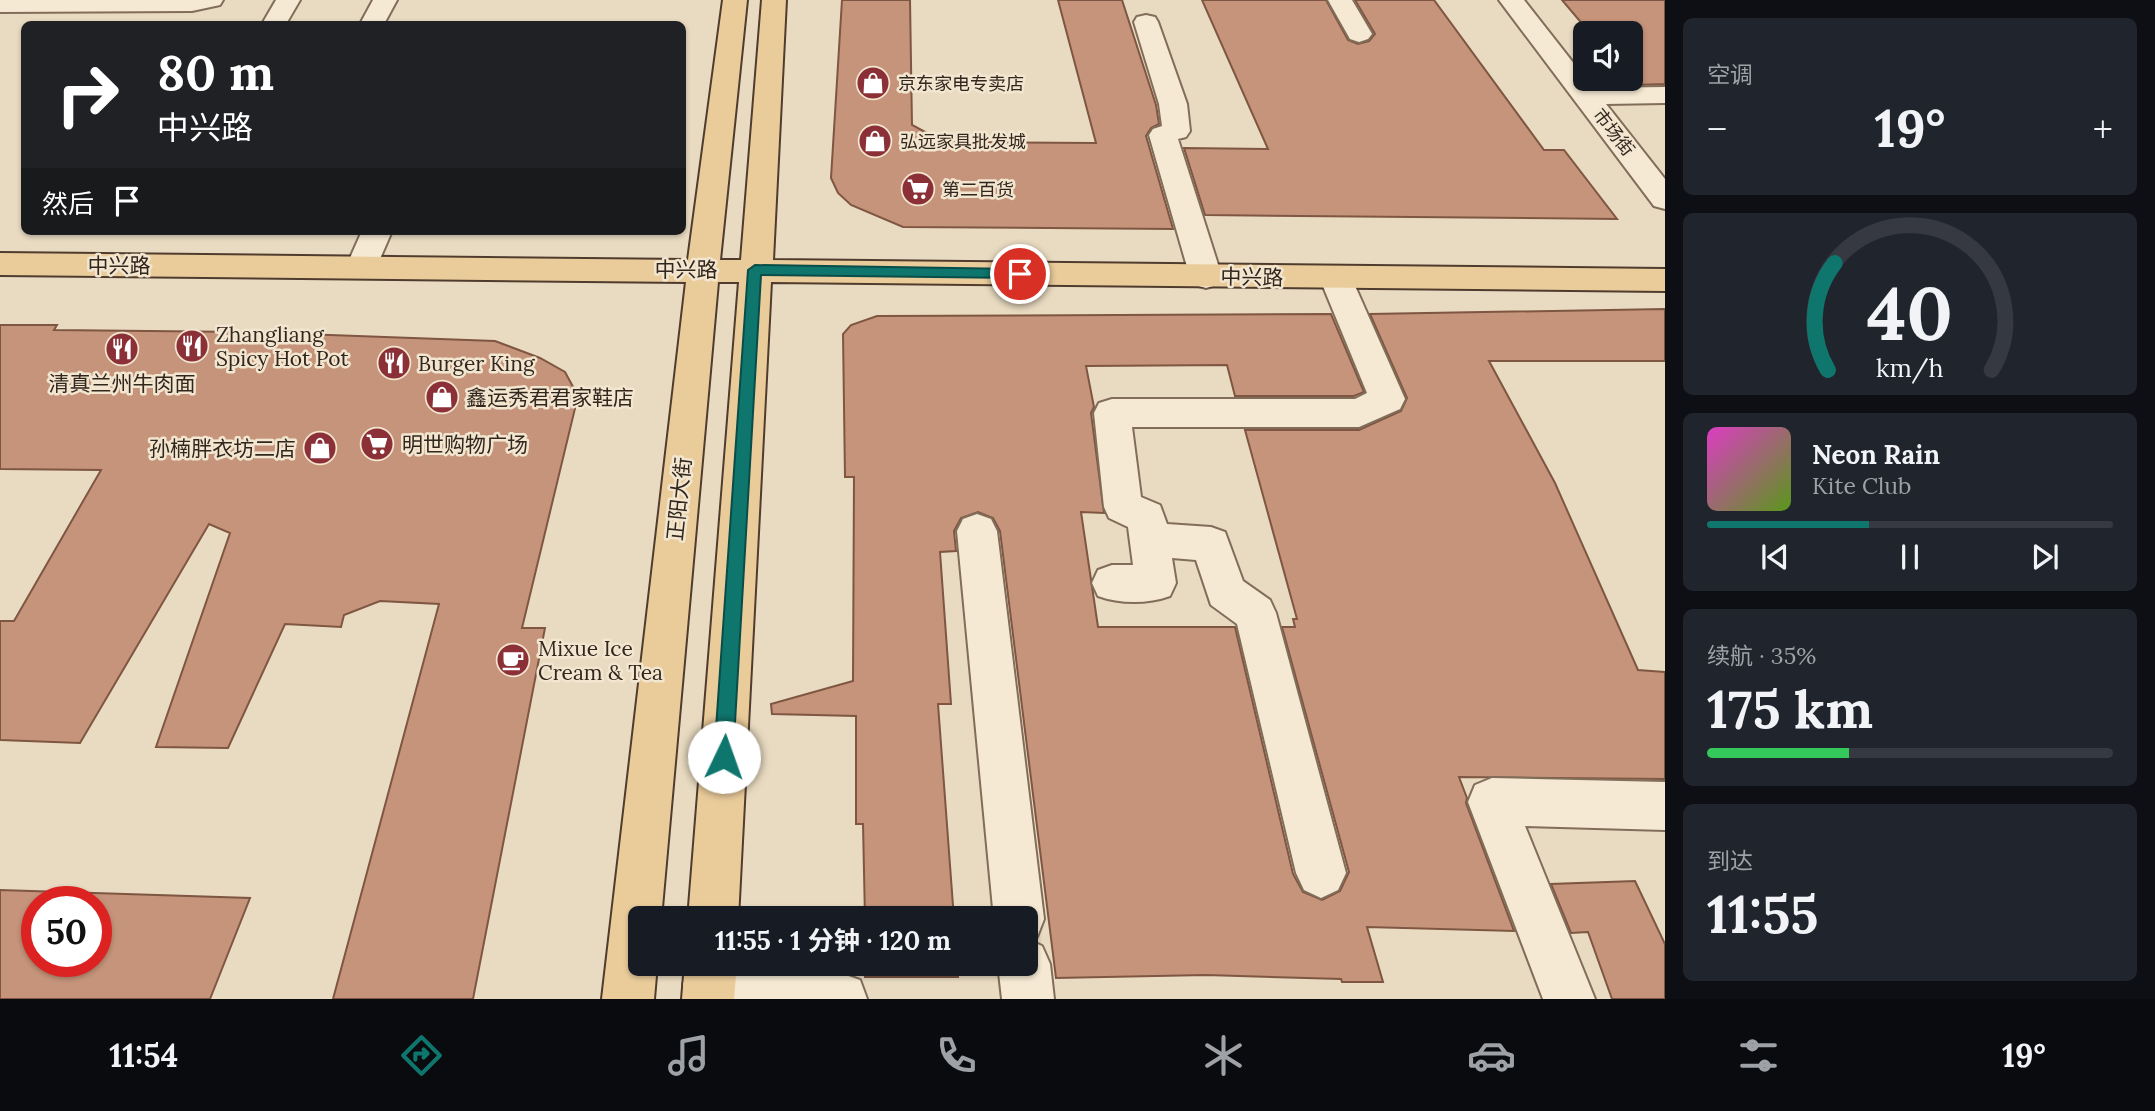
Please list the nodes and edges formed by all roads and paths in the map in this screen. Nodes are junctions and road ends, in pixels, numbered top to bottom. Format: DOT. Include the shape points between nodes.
graph roads {
  1 [pos="4,0"];
  2 [pos="211,0"];
  3 [pos="289,0"];
  4 [pos="385,0"];
  5 [pos="735,0"];
  6 [pos="774,0"];
  7 [pos="1340,0"];
  8 [pos="1511,0"];
  9 [pos="0,5"];
  10 [pos="276,21"];
  11 [pos="374,21"];
  12 [pos="1146,22"];
  13 [pos="1359,34"];
  14 [pos="1665,95"];
  15 [pos="1586,96"];
  16 [pos="1665,199"];
  17 [pos="375,235"];
  18 [pos="0,264"];
  19 [pos="362,267"];
  20 [pos="703,270"];
  21 [pos="755,270"];
  22 [pos="1206,277"];
  23 [pos="1336,279"];
  24 [pos="1665,280"];
  25 [pos="977,531"];
  26 [pos="1149,540"];
  27 [pos="1112,583"];
  28 [pos="1665,806"];
  29 [pos="1321,873"];
  30 [pos="714,906"];
  31 [pos="1018,906"];
  32 [pos="1025,976"];
  33 [pos="709,982"];
  34 [pos="628,999"];
  35 [pos="841,999"];
  36 [pos="1028,999"];
  37 [pos="1569,999"];
  1 -- 9 [label="street"];
  2 -- 9 [label="street" via="192,4"];
  3 -- 10 [label="street"];
  4 -- 11 [label="street"];
  5 -- 20 [label="main road, 正阳大街"];
  6 -- 21 [label="main road"];
  7 -- 13 [label="street"];
  8 -- 15 [label="street, 市场街"];
  12 -- 22 [label="street" via="1173,104 1176,131 1163,135"];
  14 -- 15 [label="street"];
  15 -- 16 [label="street, 市场街"];
  17 -- 19 [label="street"];
  18 -- 19 [label="main road, 中兴路"];
  19 -- 20 [label="main road, 中兴路"];
  20 -- 21 [label="main road, 中兴路"];
  20 -- 34 [label="main road, 正阳大街"];
  21 -- 22 [label="main road, 中兴路"];
  21 -- 30 [label="main road"];
  22 -- 23 [label="main road, 中兴路"];
  23 -- 24 [label="main road, 中兴路"];
  23 -- 26 [label="street" via="1387,399 1359,413 1112,413 1122,507 1146,517"];
  25 -- 31 [label="street"];
  26 -- 27 [label="street" via="1156,583"];
  26 -- 29 [label="street" via="1211,544 1226,592 1255,613"];
  28 -- 37 [label="street" via="1492,802"];
  32 -- 36 [label="street"];
  33 -- 35 [label="street"];
}
